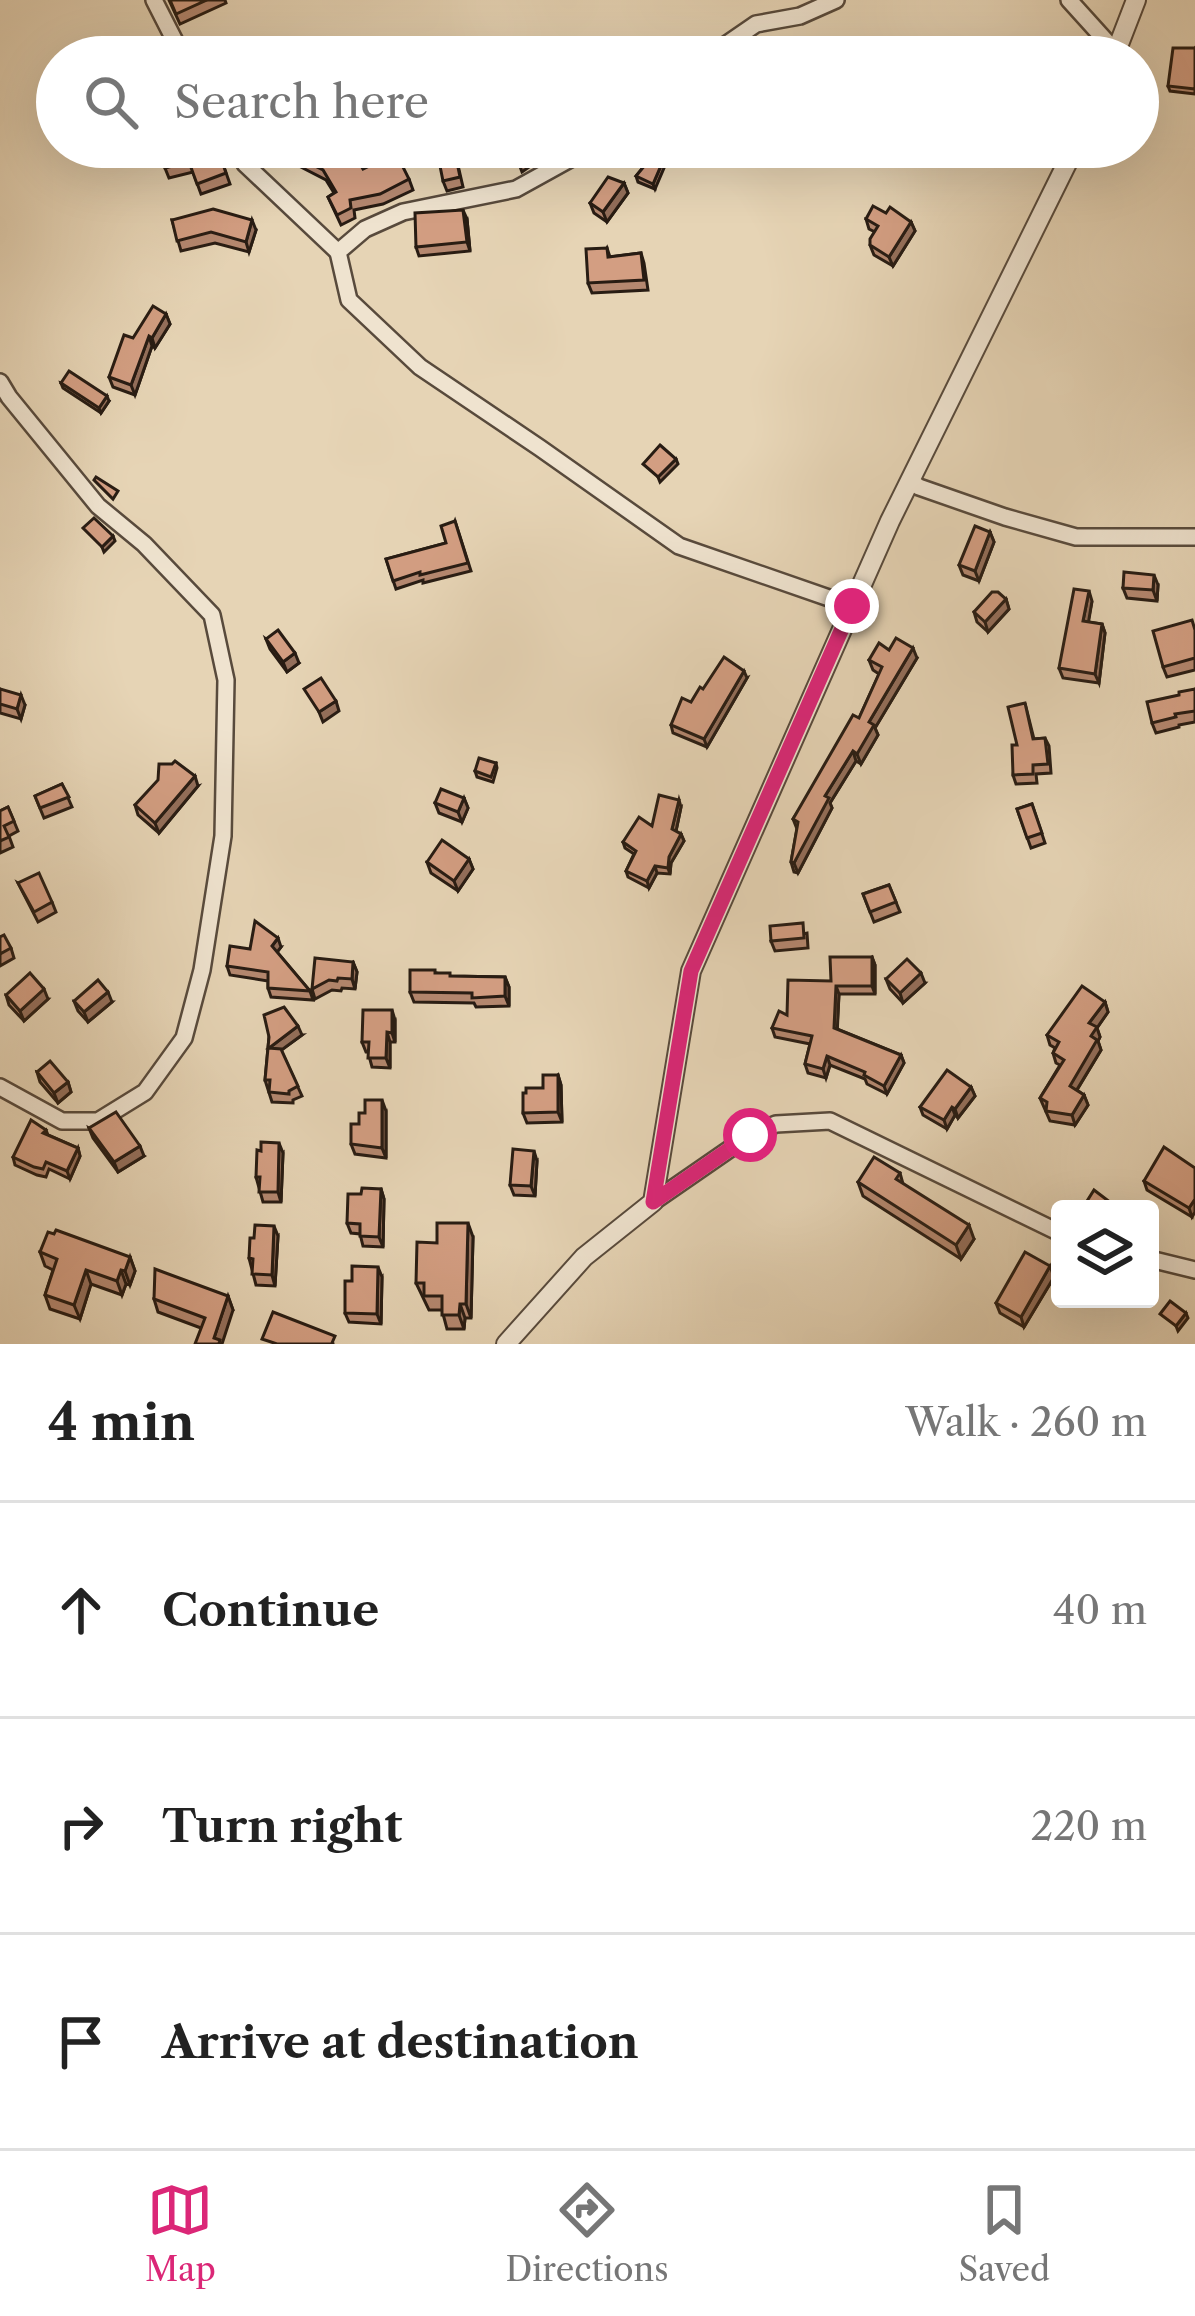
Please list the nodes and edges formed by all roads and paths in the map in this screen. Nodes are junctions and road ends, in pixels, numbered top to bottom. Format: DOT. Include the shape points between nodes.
graph roads {
  1 [pos="154,0"];
  2 [pos="836,0"];
  3 [pos="1069,0"];
  4 [pos="1136,0"];
  5 [pos="172,36"];
  6 [pos="739,36"];
  7 [pos="1100,36"];
  8 [pos="1122,36"];
  9 [pos="249,168"];
  10 [pos="554,168"];
  11 [pos="1065,168"];
  12 [pos="338,253"];
  13 [pos="0,382"];
  14 [pos="910,481"];
  15 [pos="1195,537"];
  16 [pos="852,606"];
  17 [pos="0,1087"];
  18 [pos="653,1202"];
  19 [pos="1051,1229"];
  20 [pos="1159,1261"];
  21 [pos="1195,1270"];
  22 [pos="506,1344"];
  1 -- 5 [label="street"];
  2 -- 6 [label="street"];
  3 -- 7 [label="street"];
  4 -- 8 [label="street"];
  9 -- 12 [label="street"];
  10 -- 12 [label="street" via="516,189 403,212"];
  11 -- 14 [label="street"];
  12 -- 16 [label="street" via="349,300 419,367 679,546"];
  13 -- 17 [label="street" via="98,506 212,615 226,680 224,836 184,1038 145,1092 98,1121 62,1121"];
  14 -- 15 [label="street" via="1076,537"];
  14 -- 16 [label="street"];
  16 -- 18 [label="street" via="691,971"];
  18 -- 19 [label="street" via="750,1135 776,1124 830,1121"];
  18 -- 22 [label="street" via="584,1257"];
  20 -- 21 [label="street"];
}
